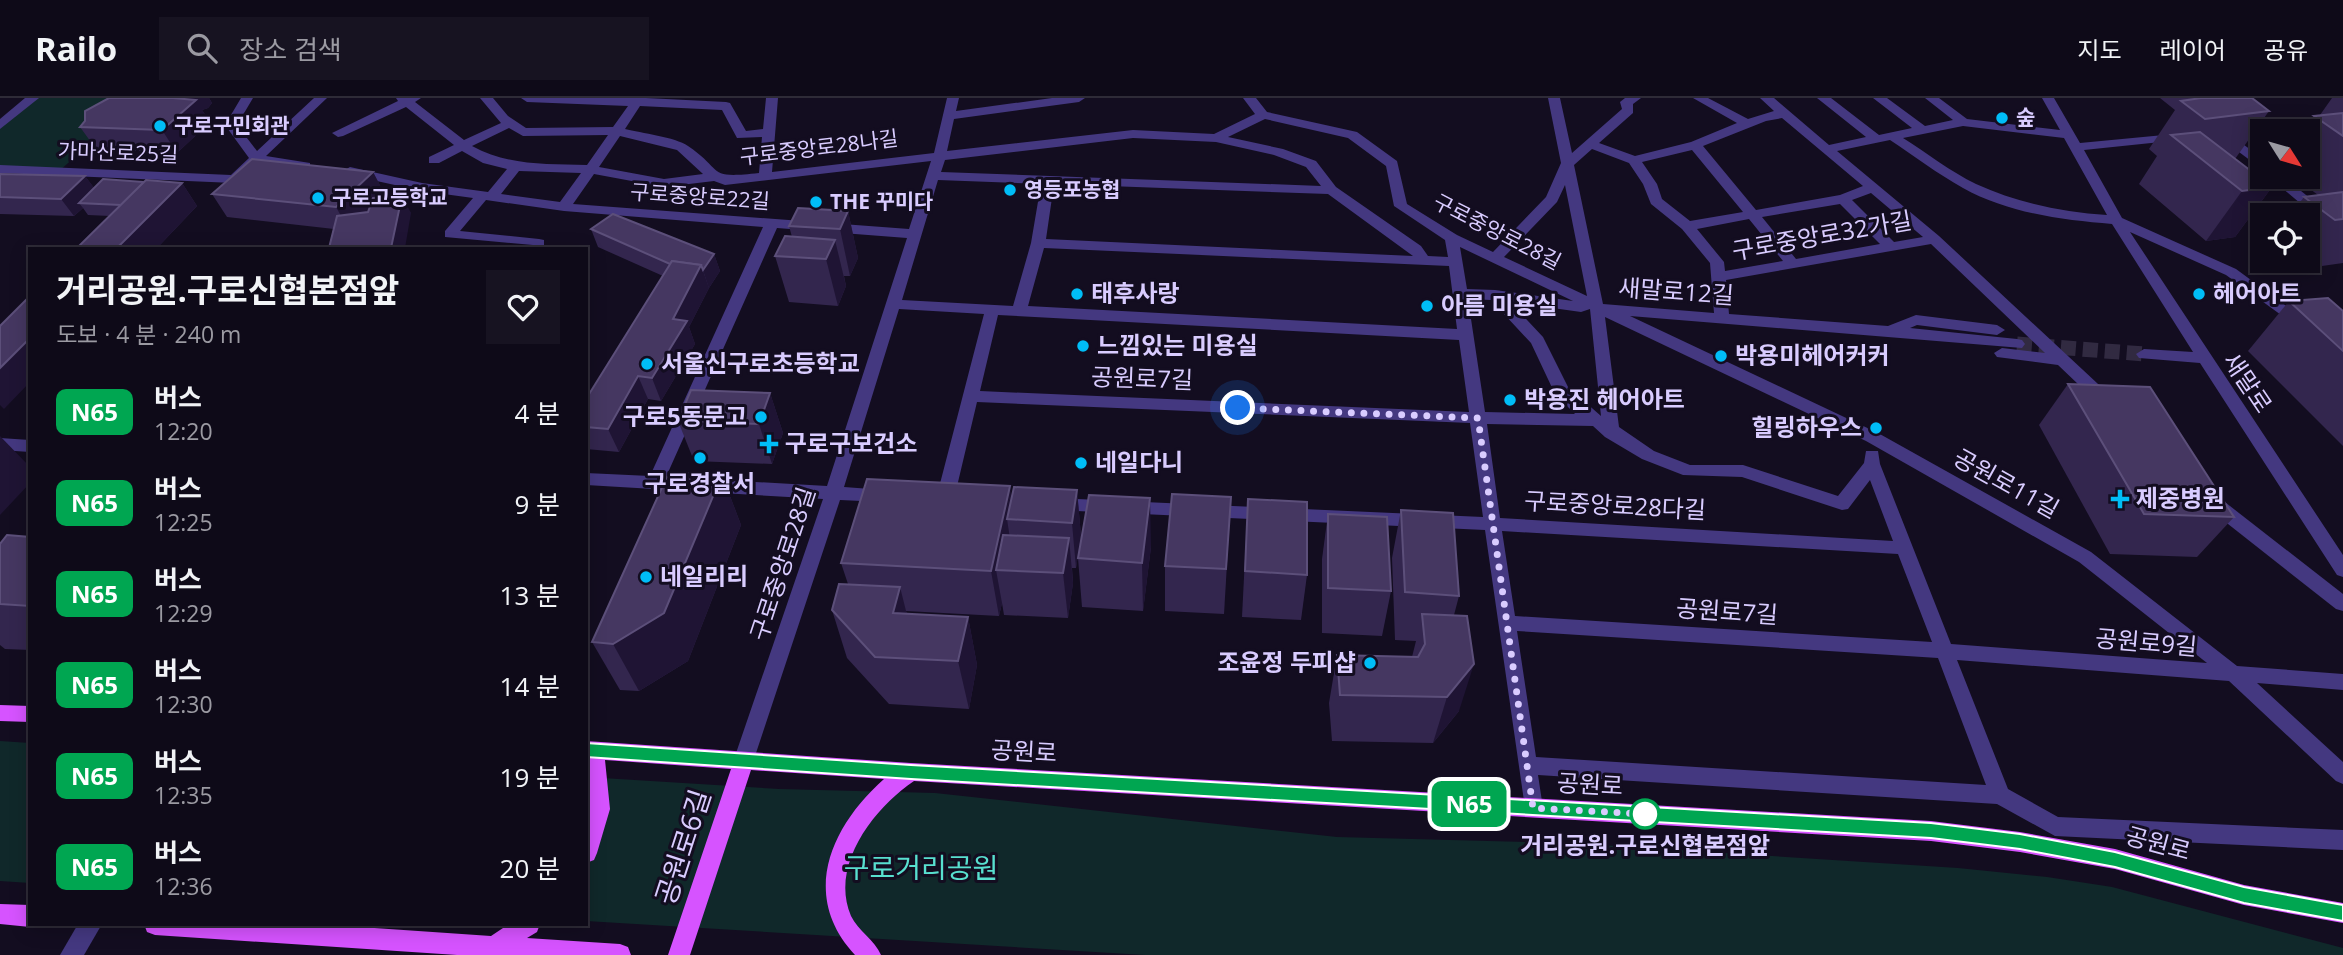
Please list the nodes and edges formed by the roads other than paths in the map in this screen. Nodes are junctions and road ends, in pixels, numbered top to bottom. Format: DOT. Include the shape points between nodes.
graph roads {
  1 [pos="33,98"];
  2 [pos="247,98"];
  3 [pos="321,98"];
  4 [pos="486,98"];
  5 [pos="772,98"];
  6 [pos="953,98"];
  7 [pos="1079,98"];
  8 [pos="1249,98"];
  9 [pos="1554,98"];
  10 [pos="1635,98"];
  11 [pos="1699,98"];
  12 [pos="1766,98"];
  13 [pos="1823,98"];
  14 [pos="1879,98"];
  15 [pos="1931,98"];
  16 [pos="2048,98"];
  17 [pos="408,99"];
  18 [pos="527,99"];
  19 [pos="638,101"];
  20 [pos="1035,101"];
  21 [pos="1785,113"];
  22 [pos="1263,115"];
  23 [pos="949,116"];
  24 [pos="1963,122"];
  25 [pos="510,123"];
  26 [pos="1748,124"];
  27 [pos="0,125"];
  28 [pos="1923,130"];
  29 [pos="617,131"];
  30 [pos="768,132"];
  31 [pos="338,133"];
  32 [pos="1892,136"];
  33 [pos="1216,138"];
  34 [pos="1876,139"];
  35 [pos="2072,141"];
  36 [pos="1591,145"];
  37 [pos="1695,145"];
  38 [pos="464,147"];
  39 [pos="1827,149"];
  40 [pos="940,154"];
  41 [pos="2250,155"];
  42 [pos="257,159"];
  43 [pos="434,160"];
  44 [pos="1634,160"];
  45 [pos="1567,164"];
  46 [pos="515,167"];
  47 [pos="0,169"];
  48 [pos="590,169"];
  49 [pos="765,175"];
  50 [pos="934,176"];
  51 [pos="715,177"];
  52 [pos="1048,179"];
  53 [pos="1873,187"];
  54 [pos="2291,189"];
  55 [pos="1331,190"];
  56 [pos="486,196"];
  57 [pos="1843,199"];
  58 [pos="564,207"];
  59 [pos="1755,215"];
  60 [pos="2116,220"];
  61 [pos="772,223"];
  62 [pos="1687,226"];
  63 [pos="2343,232"];
  64 [pos="915,234"];
  65 [pos="1452,238"];
  66 [pos="1934,239"];
  67 [pos="539,243"];
  68 [pos="1038,243"];
  69 [pos="1891,247"];
  70 [pos="1496,257"];
  71 [pos="1423,260"];
  72 [pos="1456,262"];
  73 [pos="1793,264"];
  74 [pos="1718,277"];
  75 [pos="1461,294"];
  76 [pos="1495,295"];
  77 [pos="893,304"];
  78 [pos="1597,309"];
  79 [pos="992,310"];
  80 [pos="1019,311"];
  81 [pos="1723,319"];
  82 [pos="1888,331"];
  83 [pos="2314,332"];
  84 [pos="1467,335"];
  85 [pos="2038,335"];
  86 [pos="2017,344"];
  87 [pos="2144,354"];
  88 [pos="2202,358"];
  89 [pos="2064,360"];
  90 [pos="970,396"];
  91 [pos="2121,416"];
  92 [pos="1478,418"];
  93 [pos="1594,420"];
  94 [pos="1611,433"];
  95 [pos="1872,437"];
  96 [pos="0,444"];
  97 [pos="28,446"];
  98 [pos="1872,464"];
  99 [pos="588,479"];
  100 [pos="655,483"];
  101 [pos="2200,491"];
  102 [pos="832,494"];
  103 [pos="908,497"];
  104 [pos="946,499"];
  105 [pos="1041,503"];
  106 [pos="1493,524"];
  107 [pos="1904,548"];
  108 [pos="2343,570"];
  109 [pos="2343,604"];
  110 [pos="1507,623"];
  111 [pos="1945,651"];
  112 [pos="2235,675"];
  113 [pos="2343,682"];
  114 [pos="0,713"];
  115 [pos="28,714"];
  116 [pos="590,750"];
  117 [pos="744,759"];
  118 [pos="1527,765"];
  119 [pos="911,772"];
  120 [pos="2343,775"];
  121 [pos="2000,795"];
  122 [pos="1533,808"];
  123 [pos="2343,840"];
  124 [pos="588,847"];
  125 [pos="2343,913"];
  126 [pos="0,914"];
  127 [pos="28,916"];
  128 [pos="90,926"];
  129 [pos="186,926"];
  130 [pos="526,926"];
  131 [pos="494,946"];
  132 [pos="549,953"];
  133 [pos="71,955"];
  134 [pos="620,955"];
  135 [pos="679,955"];
  136 [pos="870,955"];
  1 -- 27 [label="street"];
  2 -- 42 [label="street" via="232,125"];
  3 -- 42 [label="street"];
  4 -- 25 [label="street"];
  5 -- 30 [label="street"];
  6 -- 23 [label="street, 구로중앙로28길"];
  7 -- 20 [label="street"];
  8 -- 22 [label="street"];
  9 -- 45 [label="street"];
  10 -- 36 [label="street" via="1626,102 1629,110"];
  11 -- 26 [label="street"];
  12 -- 21 [label="street, 구로중앙로32가길"];
  13 -- 34 [label="street"];
  14 -- 28 [label="street"];
  15 -- 24 [label="street"];
  16 -- 35 [label="street, 새말로"];
  17 -- 31 [label="street"];
  17 -- 38 [label="street"];
  18 -- 19 [label="street"];
  19 -- 29 [label="street"];
  19 -- 30 [label="street" via="726,106 742,135"];
  20 -- 23 [label="street"];
  21 -- 26 [label="street"];
  21 -- 39 [label="street, 구로중앙로32가길"];
  22 -- 33 [label="street"];
  22 -- 65 [label="street, 구로중앙로28길" via="1352,135 1392,164 1401,206"];
  23 -- 40 [label="street, 구로중앙로28길"];
  24 -- 28 [label="street"];
  24 -- 35 [label="street"];
  25 -- 29 [label="street, 구로중앙로28나길" via="523,132"];
  25 -- 38 [label="street"];
  26 -- 37 [label="street"];
  28 -- 32 [label="street"];
  29 -- 48 [label="street"];
  29 -- 51 [label="street, 구로중앙로28나길" via="682,147"];
  30 -- 49 [label="street"];
  32 -- 34 [label="street"];
  32 -- 60 [label="street" via="1969,186 2003,200 2065,216"];
  33 -- 40 [label="street" via="1133,134"];
  33 -- 55 [label="street" via="1311,164"];
  34 -- 39 [label="street"];
  35 -- 41 [label="street" via="2221,131"];
  35 -- 60 [label="street, 새말로"];
  36 -- 44 [label="street"];
  36 -- 45 [label="street"];
  37 -- 44 [label="street"];
  37 -- 59 [label="street"];
  38 -- 43 [label="street"];
  38 -- 46 [label="street"];
  39 -- 53 [label="street, 구로중앙로32가길"];
  40 -- 49 [label="street, 구로중앙로28나길"];
  40 -- 50 [label="street, 구로중앙로28길"];
  42 -- 47 [label="street, 가마산로25길" via="234,179"];
  42 -- 56 [label="street, 구로중앙로22길"];
  44 -- 62 [label="street" via="1656,201"];
  45 -- 70 [label="street" via="1552,199"];
  45 -- 78 [label="street"];
  46 -- 48 [label="street"];
  46 -- 56 [label="street"];
  48 -- 51 [label="street" via="664,183"];
  48 -- 58 [label="street"];
  49 -- 51 [label="street, 구로중앙로28나길" via="725,181"];
  50 -- 52 [label="street"];
  50 -- 64 [label="street, 구로중앙로28길"];
  52 -- 55 [label="street"];
  52 -- 68 [label="street"];
  53 -- 57 [label="street"];
  53 -- 66 [label="street, 구로중앙로32가길"];
  54 -- 63 [label="street"];
  55 -- 71 [label="street" via="1416,249"];
  56 -- 58 [label="street, 구로중앙로22길"];
  56 -- 67 [label="street" via="450,234"];
  57 -- 59 [label="street"];
  57 -- 69 [label="street"];
  58 -- 61 [label="street, 구로중앙로22길"];
  59 -- 62 [label="street"];
  59 -- 73 [label="street"];
  60 -- 83 [label="street" via="2231,272"];
  60 -- 88 [label="street, 새말로"];
  61 -- 64 [label="street, 구로중앙로22길"];
  61 -- 100 [label="street"];
  62 -- 74 [label="street" via="1717,262"];
  64 -- 77 [label="street, 구로중앙로28길"];
  65 -- 70 [label="street, 구로중앙로28길"];
  65 -- 72 [label="street"];
  66 -- 69 [label="street, 구로중앙로32가길"];
  66 -- 85 [label="street, 구로중앙로32가길"];
  68 -- 71 [label="street"];
  68 -- 80 [label="street"];
  69 -- 73 [label="street, 구로중앙로32가길"];
  70 -- 78 [label="street, 구로중앙로28길"];
  71 -- 72 [label="street"];
  72 -- 75 [label="street"];
  73 -- 74 [label="street, 구로중앙로32가길"];
  74 -- 81 [label="street"];
  75 -- 76 [label="street, 새말로12길"];
  75 -- 84 [label="street"];
  76 -- 78 [label="street, 새말로12길"];
  76 -- 93 [label="street" via="1538,341 1561,390"];
  77 -- 79 [label="street"];
  77 -- 102 [label="street, 구로중앙로28길"];
  78 -- 81 [label="street, 새말로12길"];
  78 -- 94 [label="street"];
  78 -- 95 [label="street, 공원로11길"];
  79 -- 80 [label="street"];
  79 -- 90 [label="street"];
  80 -- 84 [label="street"];
  81 -- 82 [label="street, 새말로12길"];
  82 -- 85 [label="street, 새말로12길" via="1916,320"];
  82 -- 86 [label="street, 새말로12길"];
  82 -- 89 [label="street, 새말로12길" via="1923,344"];
  84 -- 92 [label="street"];
  85 -- 89 [label="street, 구로중앙로32가길"];
  87 -- 88 [label="street"];
  88 -- 108 [label="street, 새말로"];
  89 -- 91 [label="street, 구로중앙로32가길"];
  90 -- 92 [label="street, 공원로7길"];
  90 -- 104 [label="street"];
  92 -- 93 [label="street, 공원로7길"];
  92 -- 106 [label="street"];
  93 -- 94 [label="street"];
  94 -- 98 [label="street" via="1648,455 1689,471 1743,471 1842,504"];
  95 -- 98 [label="street"];
  95 -- 112 [label="street, 공원로11길" via="2085,557"];
  96 -- 97 [label="street"];
  98 -- 107 [label="street"];
  99 -- 100 [label="street"];
  100 -- 102 [label="street"];
  101 -- 109 [label="street"];
  102 -- 103 [label="street"];
  102 -- 117 [label="street, 구로중앙로28길"];
  105 -- 106 [label="street, 구로중앙로28다길"];
  106 -- 107 [label="street, 구로중앙로28다길"];
  106 -- 110 [label="street"];
  107 -- 111 [label="street"];
  110 -- 111 [label="street, 공원로7길"];
  110 -- 118 [label="street"];
  111 -- 112 [label="street, 공원로9길"];
  111 -- 121 [label="street"];
  112 -- 113 [label="street, 공원로9길"];
  112 -- 120 [label="street, 공원로11길"];
  114 -- 115 [label="main road"];
  116 -- 117 [label="main road, 공원로"];
  116 -- 124 [label="main road, 공원로" via="600,809"];
  117 -- 119 [label="main road, 공원로"];
  117 -- 135 [label="main road, 공원로6길"];
  118 -- 121 [label="street, 공원로"];
  118 -- 122 [label="street"];
  119 -- 122 [label="main road, 공원로"];
  119 -- 136 [label="main road" via="878,794 864,811 850,833 841,865 836,893 841,919"];
  121 -- 123 [label="street, 공원로" via="2055,826"];
  122 -- 125 [label="main road, 공원로" via="1931,831 2020,842 2115,859 2244,895"];
  126 -- 127 [label="main road"];
  128 -- 133 [label="street"];
  129 -- 131 [label="main road"];
  130 -- 131 [label="main road"];
  131 -- 132 [label="main road"];
  132 -- 134 [label="main road"];
}
